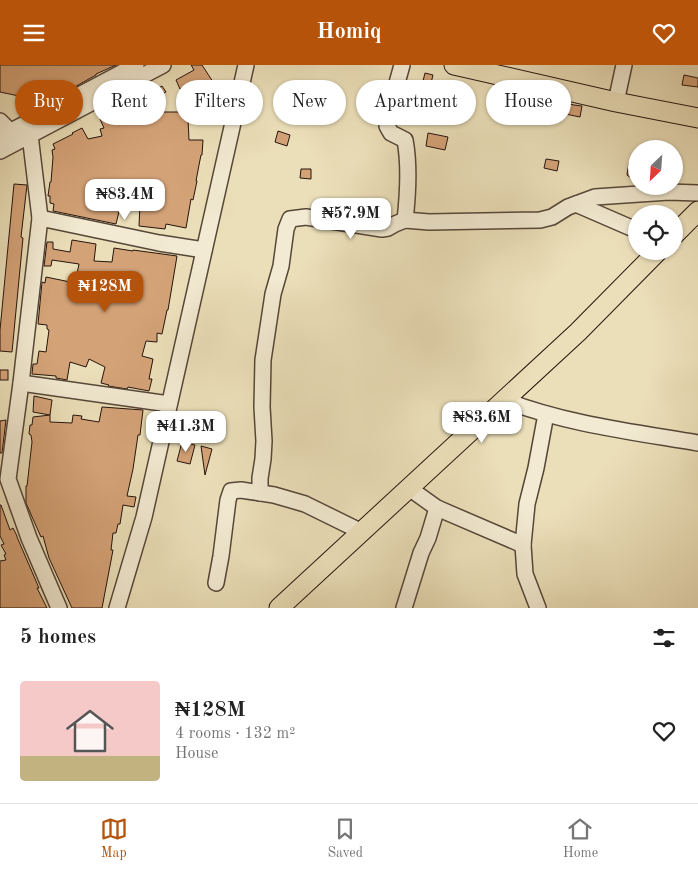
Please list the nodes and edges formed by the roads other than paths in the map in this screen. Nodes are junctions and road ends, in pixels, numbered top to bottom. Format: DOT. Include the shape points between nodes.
graph roads {
  1 [pos="136,65"];
  2 [pos="163,65"];
  3 [pos="246,65"];
  4 [pos="402,65"];
  5 [pos="454,65"];
  6 [pos="624,65"];
  7 [pos="616,102"];
  8 [pos="698,118"];
  9 [pos="0,121"];
  10 [pos="5,135"];
  11 [pos="30,135"];
  12 [pos="0,151"];
  13 [pos="698,193"];
  14 [pos="576,204"];
  15 [pos="698,211"];
  16 [pos="40,217"];
  17 [pos="405,220"];
  18 [pos="683,226"];
  19 [pos="628,227"];
  20 [pos="204,250"];
  21 [pos="649,260"];
  22 [pos="21,383"];
  23 [pos="504,400"];
  24 [pos="169,403"];
  25 [pos="546,414"];
  26 [pos="698,443"];
  27 [pos="4,481"];
  28 [pos="409,488"];
  29 [pos="260,493"];
  30 [pos="437,508"];
  31 [pos="362,532"];
  32 [pos="523,545"];
  33 [pos="216,583"];
  34 [pos="59,608"];
  35 [pos="117,608"];
  36 [pos="279,608"];
  37 [pos="404,608"];
  38 [pos="538,608"];
  1 -- 10 [label="street"];
  2 -- 11 [label="street"];
  3 -- 20 [label="street"];
  4 -- 17 [label="street" via="388,126 391,133 406,141 408,192"];
  5 -- 7 [label="main road"];
  6 -- 7 [label="street"];
  7 -- 8 [label="main road"];
  9 -- 10 [label="street"];
  11 -- 12 [label="street"];
  11 -- 16 [label="street"];
  13 -- 14 [label="street" via="595,197"];
  14 -- 17 [label="street" via="540,220"];
  14 -- 19 [label="street"];
  15 -- 18 [label="main road"];
  16 -- 20 [label="street"];
  16 -- 22 [label="street"];
  17 -- 29 [label="street" via="382,229 306,217 290,219 287,223 263,360 264,441"];
  20 -- 24 [label="street"];
  21 -- 23 [label="main road"];
  22 -- 24 [label="street"];
  22 -- 27 [label="street"];
  23 -- 25 [label="street"];
  23 -- 28 [label="main road"];
  24 -- 35 [label="street" via="144,517"];
  25 -- 26 [label="street"];
  25 -- 32 [label="street" via="527,505"];
  27 -- 34 [label="street"];
  28 -- 30 [label="street"];
  28 -- 31 [label="main road"];
  29 -- 31 [label="street" via="306,504"];
  29 -- 33 [label="street" via="240,489 231,491"];
  30 -- 32 [label="street"];
  30 -- 37 [label="street"];
  31 -- 36 [label="main road"];
  32 -- 38 [label="street" via="525,574"];
}
